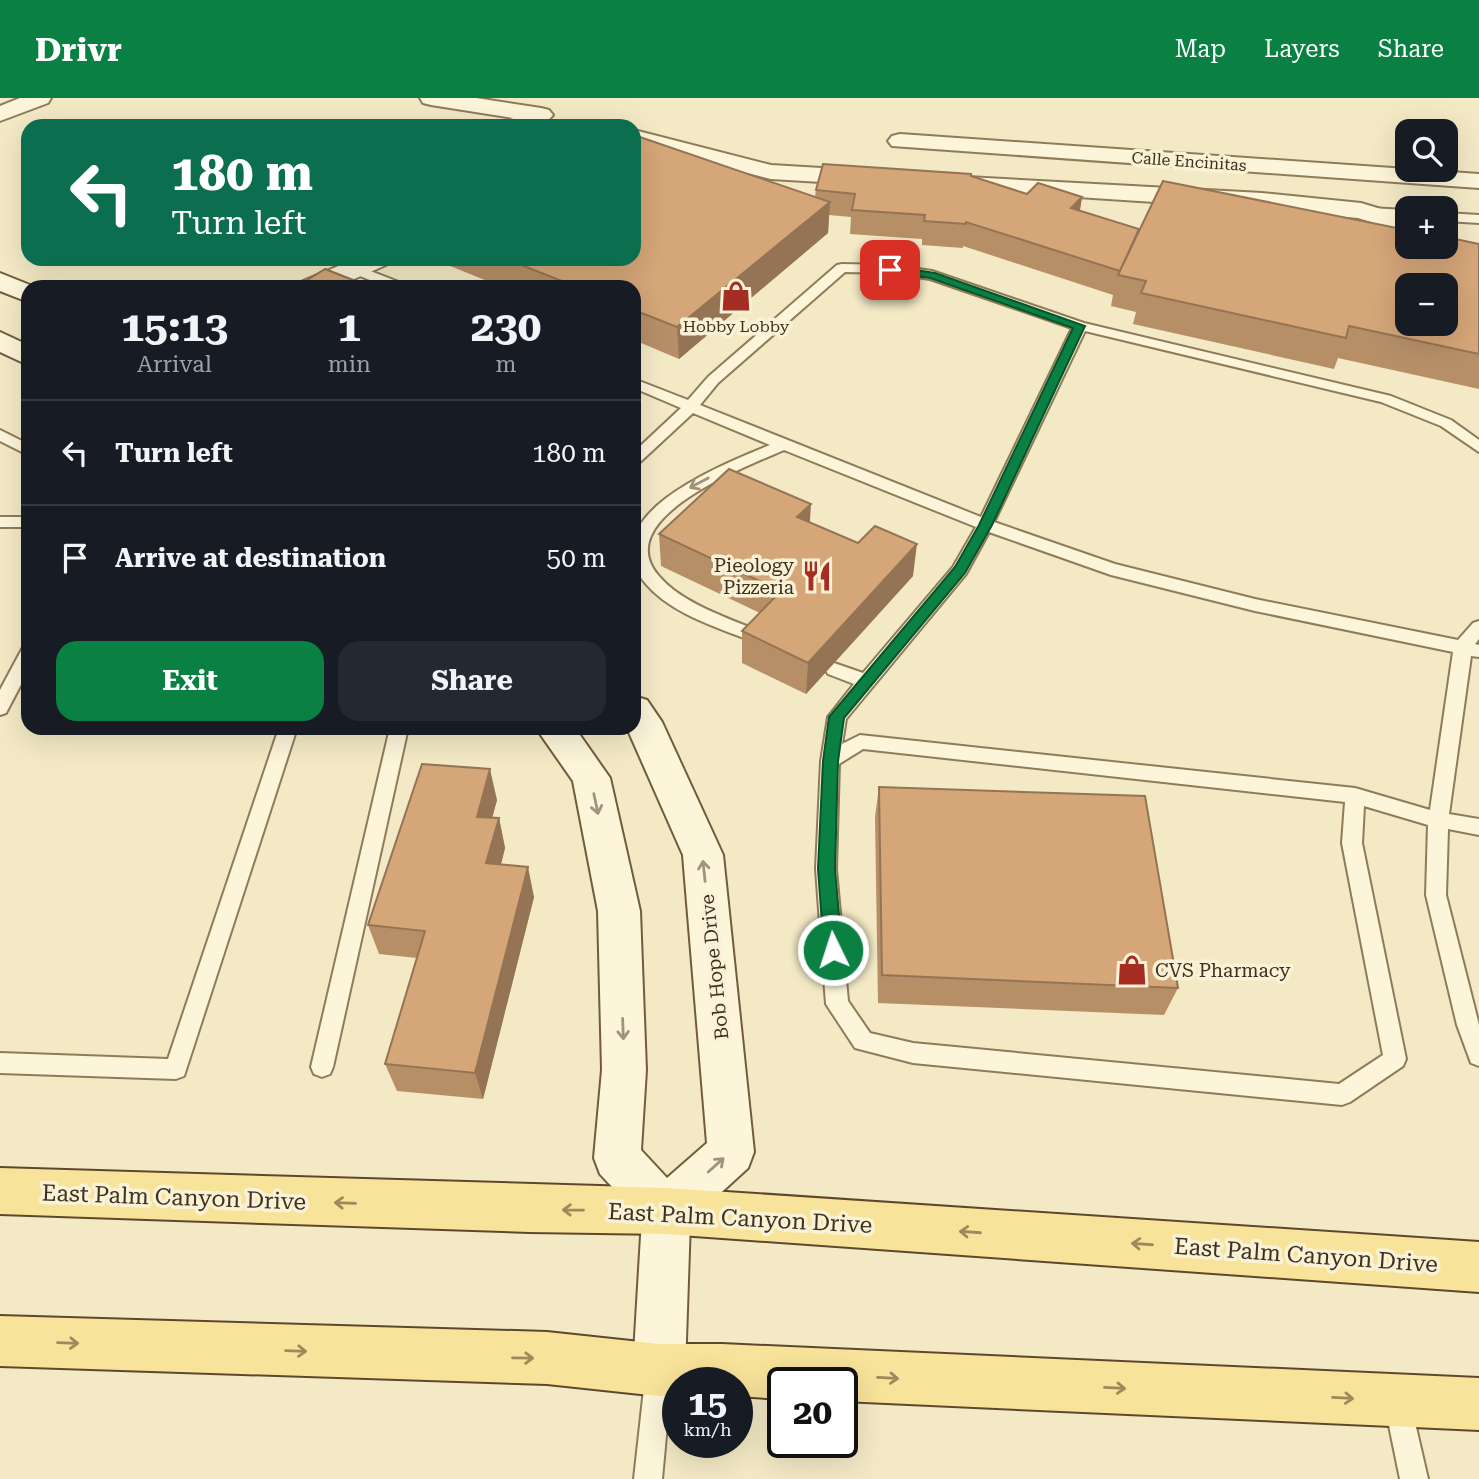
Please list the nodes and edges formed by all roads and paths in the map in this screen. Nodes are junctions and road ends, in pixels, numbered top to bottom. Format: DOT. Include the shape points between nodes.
graph roads {
  1 [pos="40,98"];
  2 [pos="424,104"];
  3 [pos="0,114"];
  4 [pos="530,119"];
  5 [pos="641,139"];
  6 [pos="900,141"];
  7 [pos="894,179"];
  8 [pos="922,181"];
  9 [pos="1479,181"];
  10 [pos="1361,212"];
  11 [pos="1395,213"];
  12 [pos="1458,218"];
  13 [pos="1479,219"];
  14 [pos="1395,222"];
  15 [pos="361,266"];
  16 [pos="369,266"];
  17 [pos="329,280"];
  18 [pos="389,280"];
  19 [pos="0,281"];
  20 [pos="21,291"];
  21 [pos="1080,326"];
  22 [pos="0,341"];
  23 [pos="21,352"];
  24 [pos="641,386"];
  25 [pos="691,407"];
  26 [pos="0,435"];
  27 [pos="783,444"];
  28 [pos="21,446"];
  29 [pos="1479,447"];
  30 [pos="641,453"];
  31 [pos="21,522"];
  32 [pos="0,523"];
  33 [pos="985,525"];
  34 [pos="641,538"];
  35 [pos="641,563"];
  36 [pos="1479,627"];
  37 [pos="769,641"];
  38 [pos="1471,649"];
  39 [pos="21,667"];
  40 [pos="834,669"];
  41 [pos="865,681"];
  42 [pos="0,708"];
  43 [pos="641,720"];
  44 [pos="286,735"];
  45 [pos="397,735"];
  46 [pos="560,735"];
  47 [pos="830,761"];
  48 [pos="1355,796"];
  49 [pos="1437,820"];
  50 [pos="1479,827"];
  51 [pos="1479,1056"];
  52 [pos="0,1063"];
  53 [pos="322,1067"];
  54 [pos="0,1191"];
  55 [pos="666,1211"];
  56 [pos="1479,1267"];
  57 [pos="0,1341"];
  58 [pos="659,1370"];
  59 [pos="1397,1401"];
  60 [pos="1479,1404"];
  61 [pos="648,1479"];
  62 [pos="1414,1479"];
  1 -- 3 [label="street"];
  2 -- 4 [label="street" via="541,115"];
  5 -- 7 [label="street" via="771,172"];
  6 -- 9 [label="street, Calle Encinitas"];
  8 -- 10 [label="street" via="1262,201"];
  10 -- 11 [label="lane"];
  10 -- 14 [label="street"];
  12 -- 13 [label="lane"];
  15 -- 17 [label="street"];
  16 -- 18 [label="lane"];
  19 -- 20 [label="street"];
  21 -- 25 [label="lane" via="932,275 842,268 713,380"];
  21 -- 29 [label="lane" via="1387,399 1446,423"];
  21 -- 33 [label="lane"];
  22 -- 23 [label="street"];
  24 -- 25 [label="lane"];
  25 -- 27 [label="lane"];
  25 -- 30 [label="lane"];
  26 -- 28 [label="lane"];
  27 -- 33 [label="lane"];
  27 -- 34 [label="lane, one-way" via="694,485 667,503"];
  31 -- 32 [label="lane"];
  33 -- 38 [label="lane" via="1111,569 1255,605"];
  33 -- 41 [label="lane" via="960,570"];
  35 -- 37 [label="lane, one-way" via="649,577 682,602"];
  36 -- 38 [label="lane"];
  38 -- 49 [label="lane"];
  39 -- 42 [label="lane"];
  40 -- 41 [label="lane"];
  41 -- 47 [label="lane" via="837,717"];
  55 -- 43 [label="street, Bob Hope Drive, one-way" via="730,1152 703,855"];
  44 -- 52 [label="lane" via="176,1069"];
  45 -- 53 [label="lane"];
  46 -- 55 [label="street, one-way" via="591,778 619,911 624,1070 617,1158"];
  47 -- 48 [label="lane" via="860,742"];
  47 -- 48 [label="lane" via="826,869 837,1004 863,1041 913,1053 1342,1095 1395,1059 1352,843"];
  48 -- 49 [label="lane"];
  49 -- 50 [label="lane"];
  49 -- 51 [label="lane" via="1436,895"];
  55 -- 54 [label="main road, East Palm Canyon Drive, one-way"];
  56 -- 55 [label="main road, East Palm Canyon Drive, one-way"];
  55 -- 58 [label="street"];
  57 -- 58 [label="main road, one-way" via="547,1358"];
  58 -- 59 [label="main road, one-way"];
  58 -- 61 [label="lane"];
  59 -- 60 [label="main road"];
  59 -- 62 [label="lane"];
}
